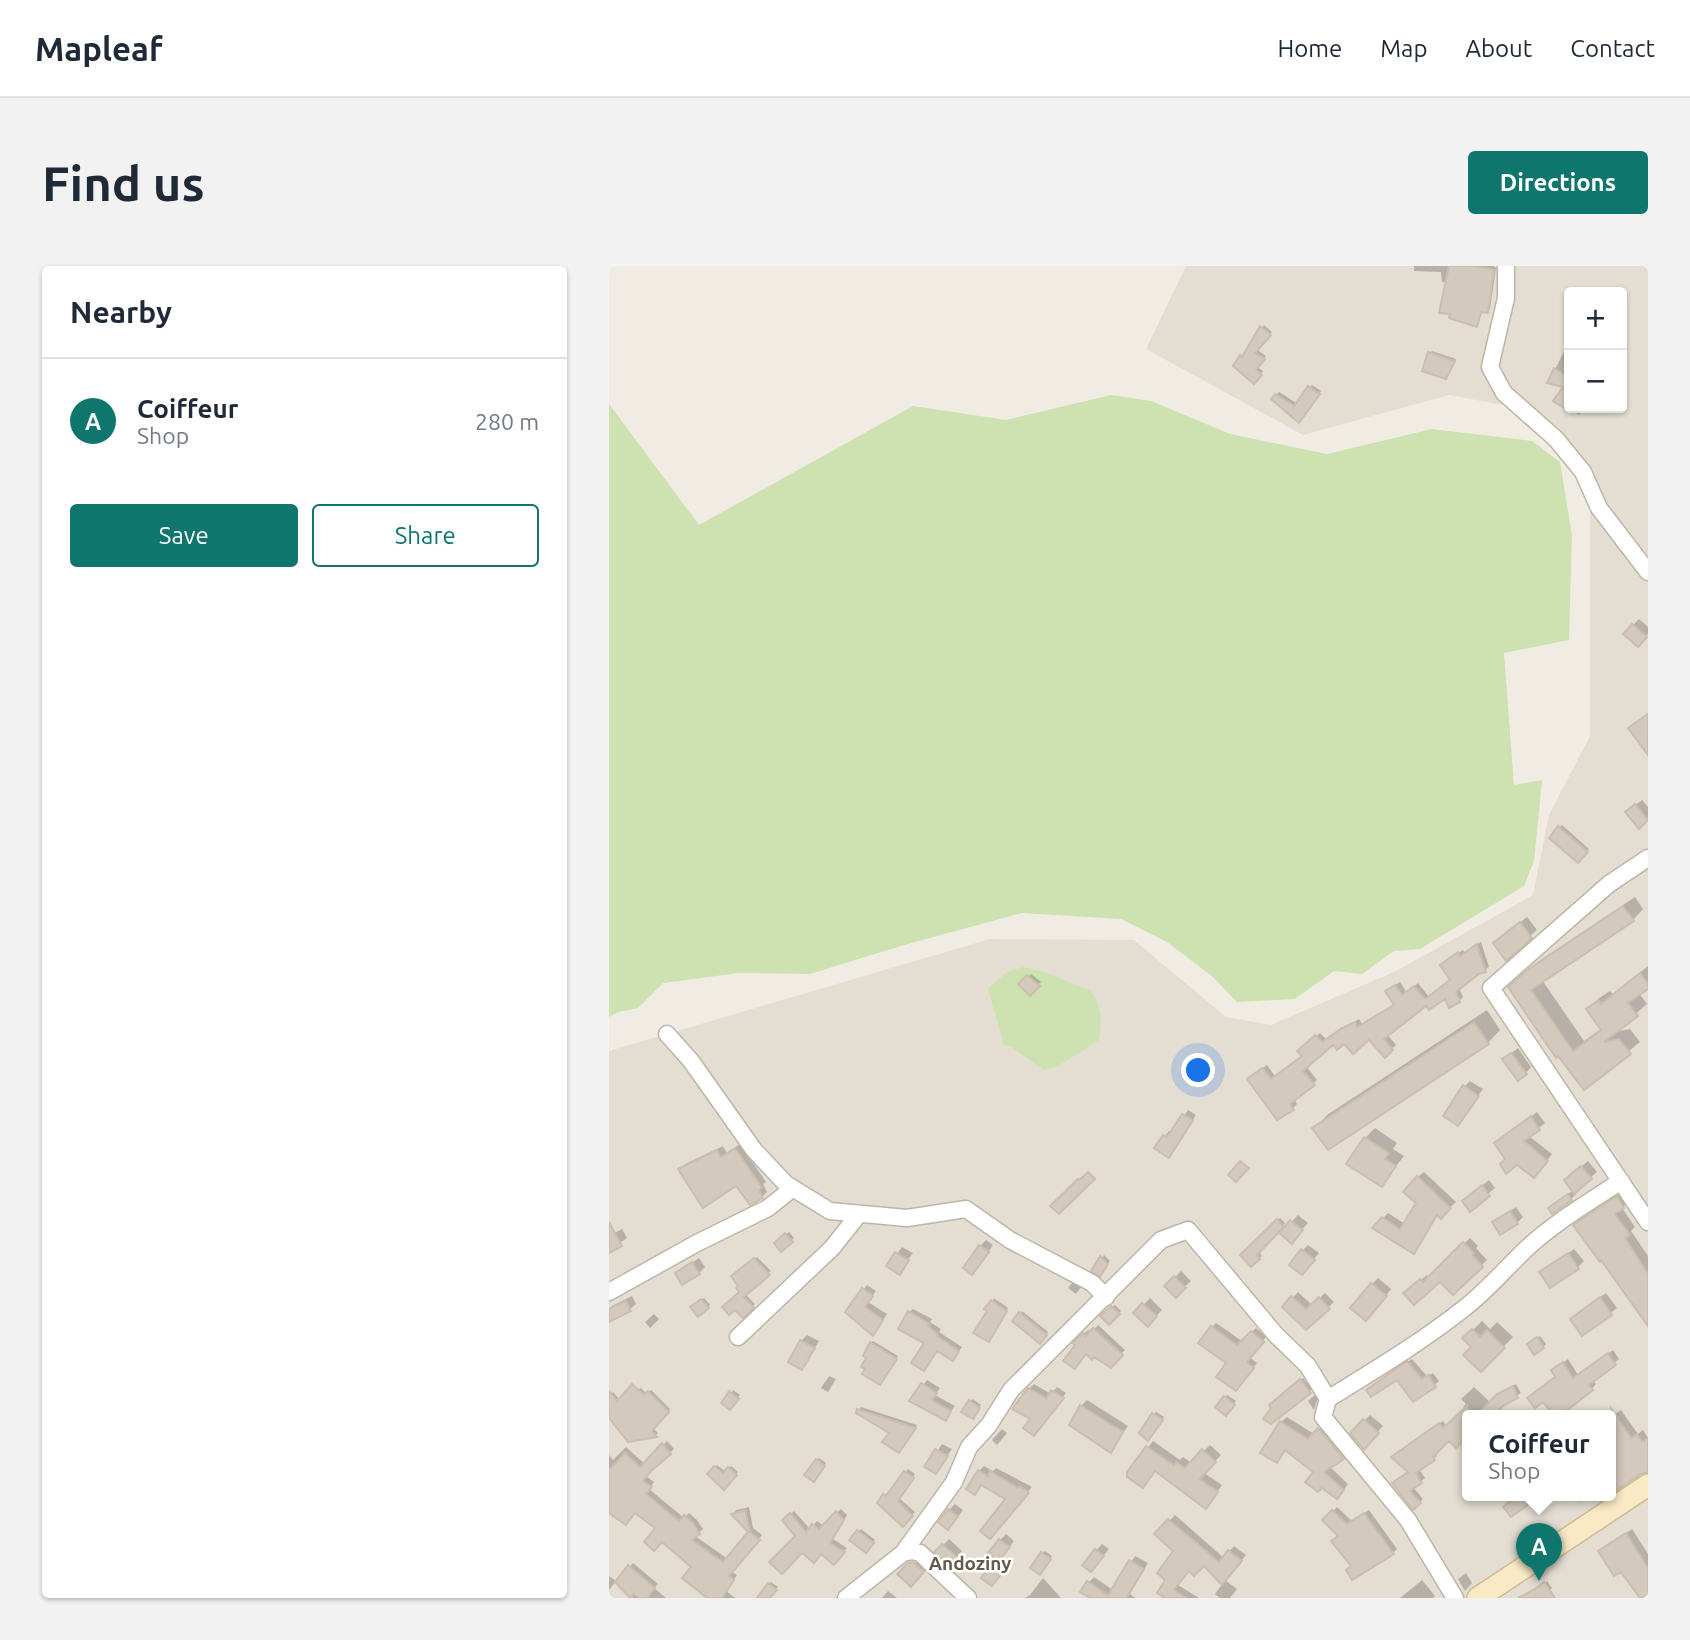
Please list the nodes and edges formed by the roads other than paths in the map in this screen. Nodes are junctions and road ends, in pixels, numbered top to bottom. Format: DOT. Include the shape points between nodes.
graph roads {
  1 [pos="1506,266"];
  2 [pos="1648,572"];
  3 [pos="1648,858"];
  4 [pos="667,1034"];
  5 [pos="1621,1181"];
  6 [pos="793,1188"];
  7 [pos="859,1213"];
  8 [pos="1648,1222"];
  9 [pos="609,1293"];
  10 [pos="1106,1297"];
  11 [pos="738,1337"];
  12 [pos="1328,1399"];
  13 [pos="1648,1485"];
  14 [pos="903,1553"];
  15 [pos="846,1598"];
  16 [pos="968,1598"];
  17 [pos="1455,1598"];
  18 [pos="1478,1598"];
  1 -- 2 [label="street" via="1506,298 1490,367 1504,393 1556,439 1583,472 1599,508"];
  3 -- 5 [label="street" via="1609,884 1491,988"];
  4 -- 6 [label="street" via="691,1060 754,1150"];
  5 -- 8 [label="street"];
  5 -- 12 [label="street" via="1558,1223 1461,1311"];
  6 -- 7 [label="street" via="830,1211"];
  6 -- 9 [label="street" via="768,1208"];
  7 -- 10 [label="street" via="907,1218 966,1209 1010,1240 1091,1283"];
  7 -- 11 [label="street" via="832,1248"];
  10 -- 12 [label="street" via="1161,1240 1188,1230 1308,1366"];
  10 -- 14 [label="street" via="1011,1390 969,1447 954,1482"];
  12 -- 17 [label="street" via="1323,1417 1408,1520"];
  13 -- 18 [label="street"];
  14 -- 15 [label="street"];
  14 -- 16 [label="street" via="920,1553"];
}
